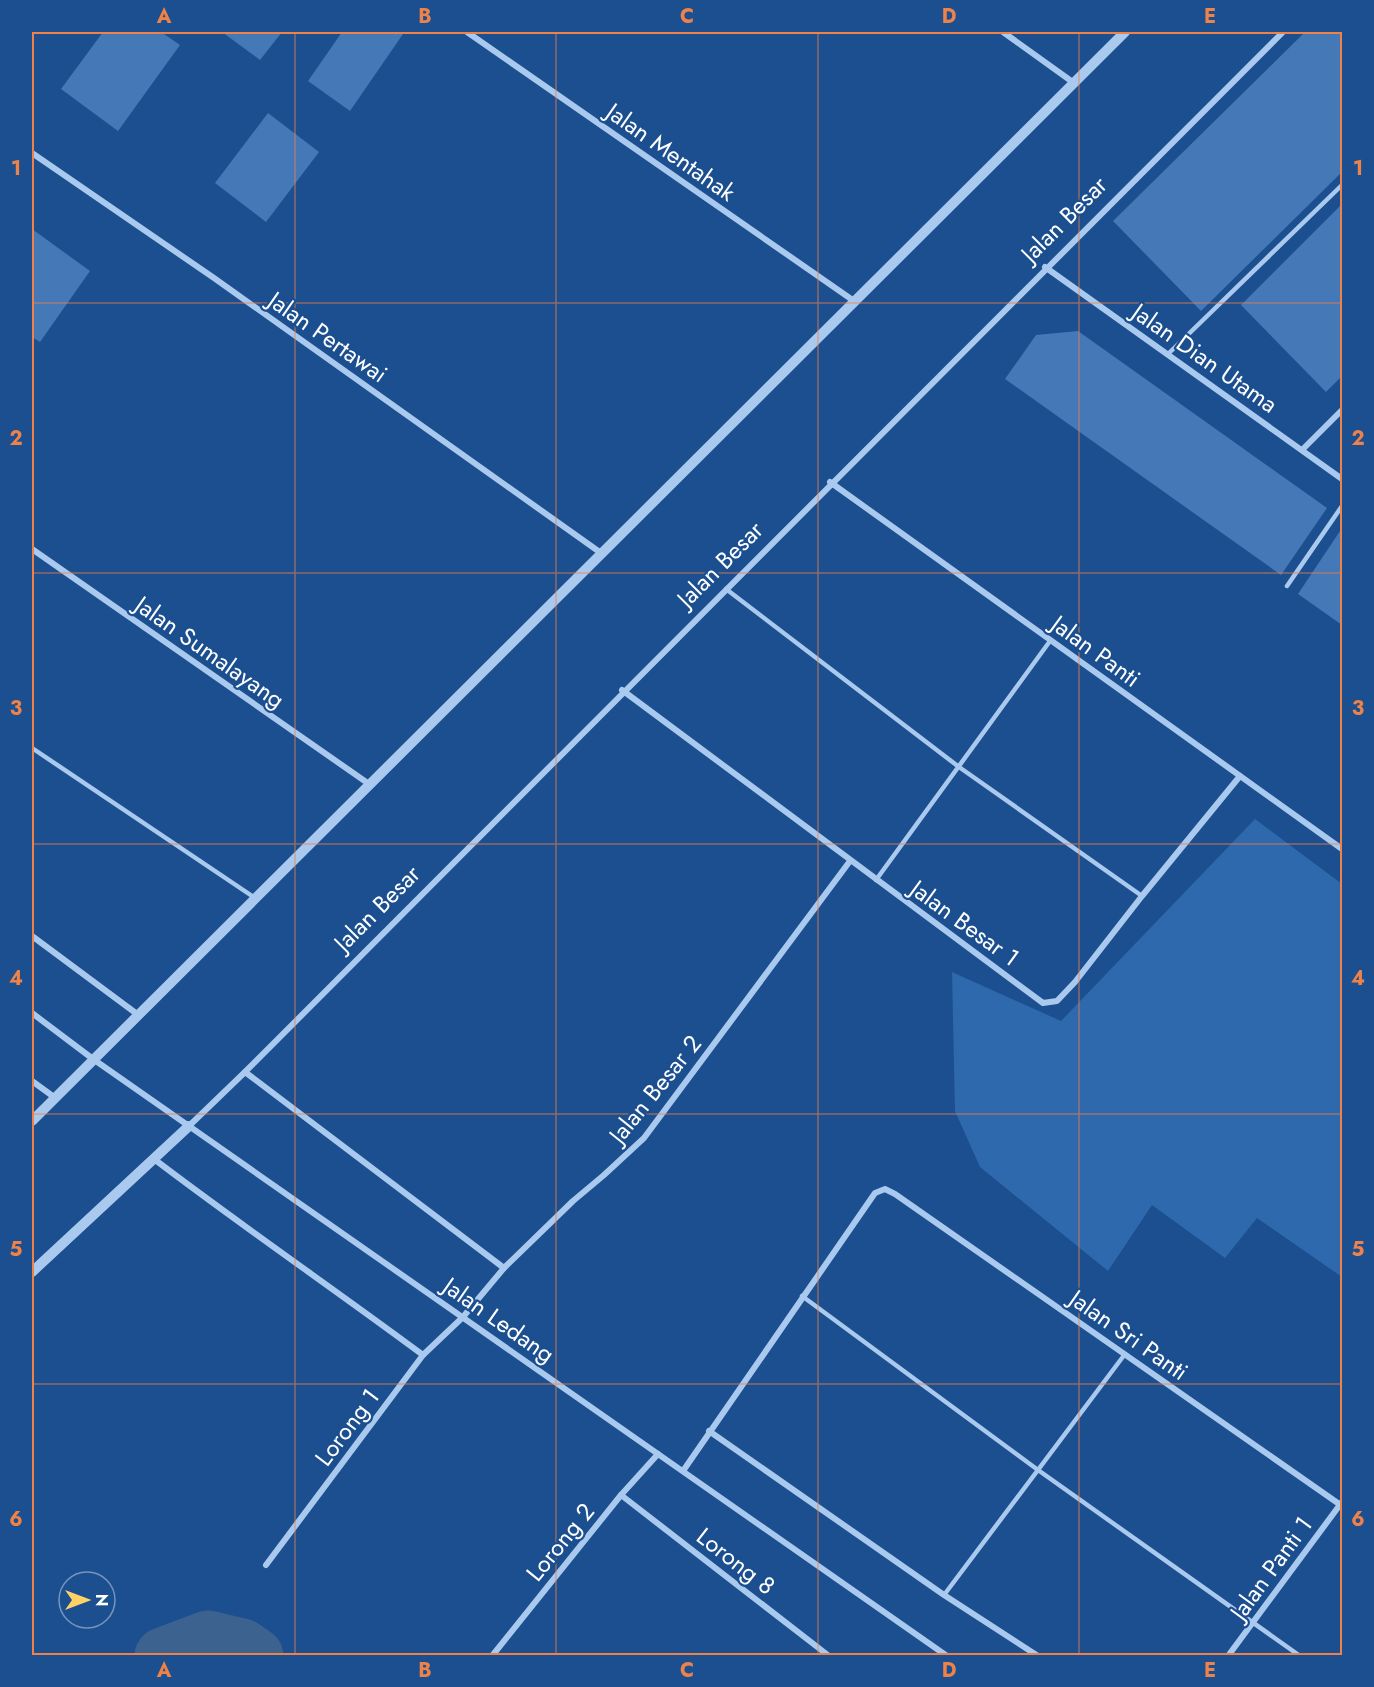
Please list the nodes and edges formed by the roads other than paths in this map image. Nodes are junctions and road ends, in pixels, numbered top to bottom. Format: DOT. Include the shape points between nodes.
graph roads {
  1 [pos="467,32"];
  2 [pos="1003,32"];
  3 [pos="1125,32"];
  4 [pos="1283,32"];
  5 [pos="1074,83"];
  6 [pos="32,153"];
  7 [pos="1342,185"];
  8 [pos="1046,267"];
  9 [pos="854,301"];
  10 [pos="1168,354"];
  11 [pos="1342,410"];
  12 [pos="1302,450"];
  13 [pos="1342,479"];
  14 [pos="830,482"];
  15 [pos="1342,506"];
  16 [pos="32,549"];
  17 [pos="601,554"];
  18 [pos="1287,586"];
  19 [pos="726,589"];
  20 [pos="1050,640"];
  21 [pos="622,690"];
  22 [pos="32,748"];
  23 [pos="959,767"];
  24 [pos="1240,776"];
  25 [pos="369,784"];
  26 [pos="1342,849"];
  27 [pos="850,861"];
  28 [pos="876,880"];
  29 [pos="1142,896"];
  30 [pos="255,898"];
  31 [pos="32,936"];
  32 [pos="32,1013"];
  33 [pos="137,1014"];
  34 [pos="93,1059"];
  35 [pos="244,1072"];
  36 [pos="32,1081"];
  37 [pos="54,1097"];
  38 [pos="32,1121"];
  39 [pos="189,1126"];
  40 [pos="153,1158"];
  41 [pos="504,1268"];
  42 [pos="32,1272"];
  43 [pos="802,1296"];
  44 [pos="463,1317"];
  45 [pos="1125,1354"];
  46 [pos="423,1355"];
  47 [pos="710,1431"];
  48 [pos="658,1454"];
  49 [pos="1038,1470"];
  50 [pos="683,1471"];
  51 [pos="621,1495"];
  52 [pos="1342,1504"];
  53 [pos="266,1565"];
  54 [pos="944,1594"];
  55 [pos="1254,1621"];
  56 [pos="492,1656"];
  57 [pos="829,1656"];
  58 [pos="947,1656"];
  59 [pos="1038,1656"];
  60 [pos="1228,1656"];
  61 [pos="1300,1656"];
  1 -- 9 [label="street, Jalan Mentahak"];
  2 -- 5 [label="street"];
  3 -- 5 [label="street"];
  4 -- 8 [label="street, Jalan Besar"];
  5 -- 9 [label="street"];
  6 -- 17 [label="street, Jalan Pertawai"];
  7 -- 10 [label="lane"];
  8 -- 10 [label="street, Jalan Dian Utama"];
  8 -- 14 [label="street, Jalan Besar"];
  9 -- 17 [label="street"];
  10 -- 12 [label="street, Jalan Dian Utama"];
  11 -- 12 [label="street"];
  12 -- 13 [label="street, Jalan Dian Utama"];
  14 -- 19 [label="street, Jalan Besar"];
  14 -- 20 [label="street, Jalan Panti"];
  15 -- 18 [label="lane"];
  16 -- 25 [label="street, Jalan Sumalayang"];
  17 -- 25 [label="street"];
  19 -- 21 [label="street, Jalan Besar"];
  19 -- 23 [label="lane"];
  20 -- 23 [label="lane"];
  20 -- 24 [label="street, Jalan Panti"];
  21 -- 27 [label="street, Jalan Besar 1"];
  21 -- 35 [label="street, Jalan Besar"];
  22 -- 30 [label="lane"];
  23 -- 28 [label="lane"];
  23 -- 29 [label="lane"];
  24 -- 26 [label="street, Jalan Panti"];
  24 -- 29 [label="street, Jalan Besar 1"];
  25 -- 30 [label="street"];
  27 -- 28 [label="street, Jalan Besar 1"];
  27 -- 41 [label="street, Jalan Besar 2" via="644,1138"];
  28 -- 29 [label="street, Jalan Besar 1" via="1043,1003 1057,1000 1075,982"];
  30 -- 33 [label="street"];
  31 -- 33 [label="street"];
  32 -- 34 [label="street, Jalan Ledang"];
  33 -- 34 [label="street"];
  34 -- 37 [label="street"];
  34 -- 39 [label="street, Jalan Ledang"];
  35 -- 39 [label="street, Jalan Besar"];
  35 -- 41 [label="street"];
  36 -- 37 [label="street"];
  37 -- 38 [label="street"];
  39 -- 40 [label="street"];
  39 -- 44 [label="street, Jalan Ledang"];
  40 -- 42 [label="street"];
  40 -- 46 [label="street"];
  41 -- 44 [label="street, Jalan Besar 2"];
  43 -- 45 [label="street, Jalan Sri Panti" via="874,1193 885,1189"];
  43 -- 47 [label="street"];
  43 -- 49 [label="lane"];
  44 -- 46 [label="street, Lorong 1"];
  44 -- 48 [label="street, Jalan Ledang"];
  45 -- 49 [label="lane"];
  45 -- 52 [label="street, Jalan Sri Panti"];
  46 -- 53 [label="street, Lorong 1"];
  47 -- 50 [label="street"];
  47 -- 54 [label="street"];
  48 -- 50 [label="street, Jalan Ledang"];
  48 -- 51 [label="street, Lorong 2"];
  49 -- 54 [label="lane"];
  49 -- 55 [label="lane"];
  50 -- 58 [label="street, Jalan Ledang"];
  51 -- 56 [label="street, Lorong 2"];
  51 -- 57 [label="street, Lorong 8"];
  52 -- 55 [label="street, Jalan Panti 1"];
  54 -- 59 [label="street"];
  55 -- 60 [label="street, Jalan Panti 1"];
  55 -- 61 [label="lane"];
}
